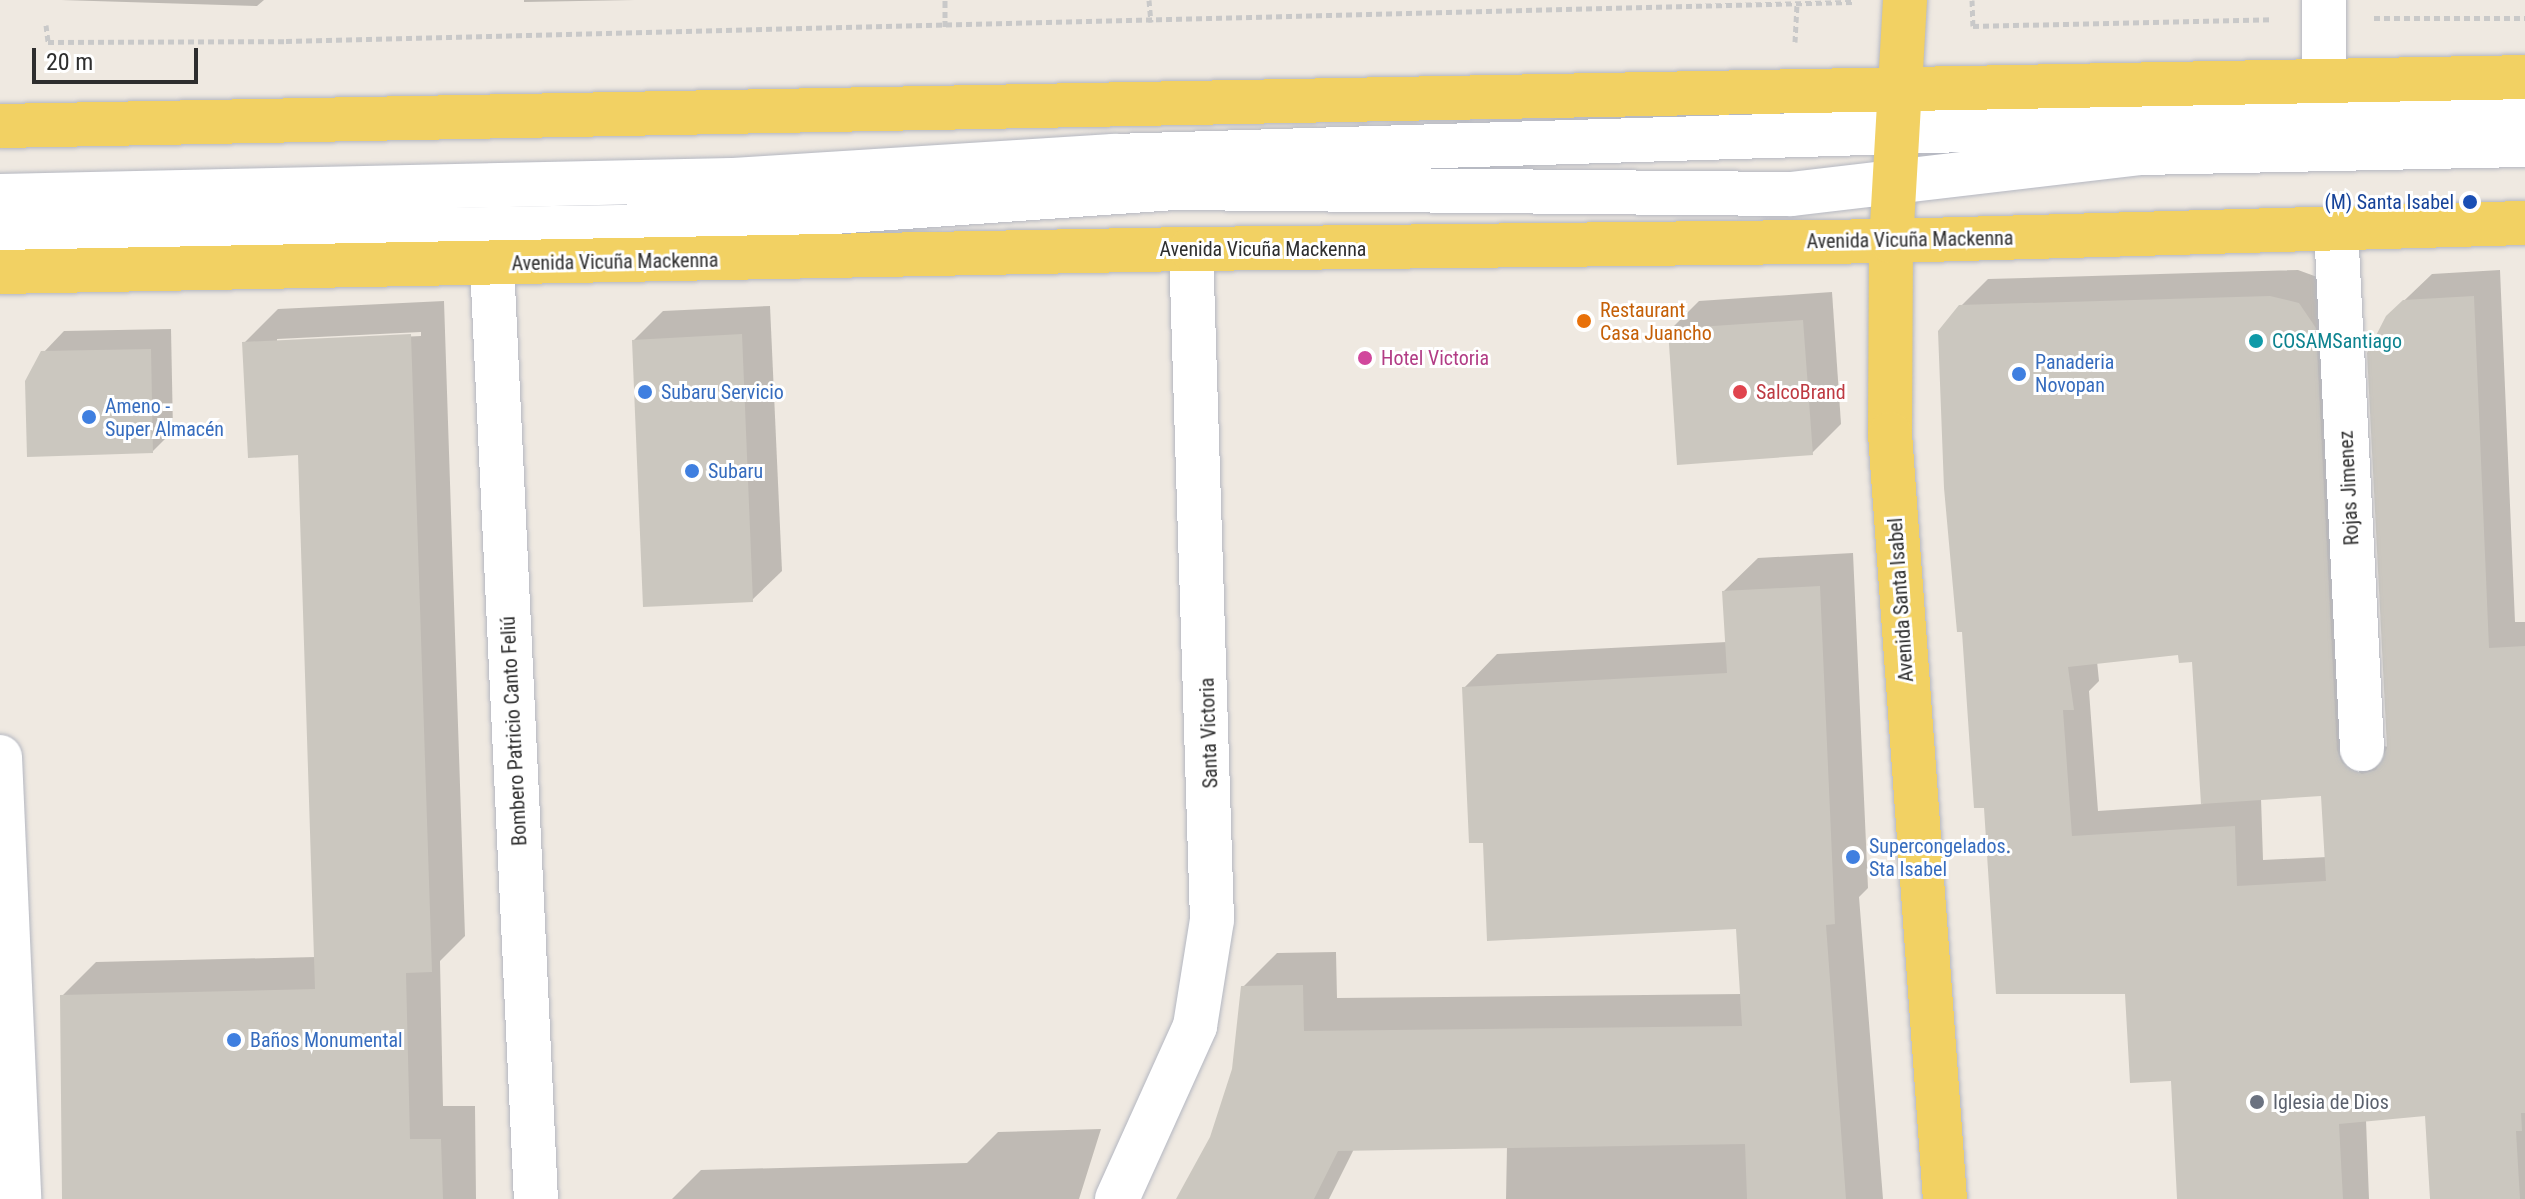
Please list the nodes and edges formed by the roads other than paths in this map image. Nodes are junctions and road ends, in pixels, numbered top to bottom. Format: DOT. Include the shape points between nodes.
graph roads {
  1 [pos="1905,0"];
  2 [pos="2307,9"];
  3 [pos="2525,77"];
  4 [pos="2324,80"];
  5 [pos="1900,88"];
  6 [pos="2525,113"];
  7 [pos="0,126"];
  8 [pos="1896,135"];
  9 [pos="2525,145"];
  10 [pos="1894,183"];
  11 [pos="0,196"];
  12 [pos="2525,223"];
  13 [pos="2336,228"];
  14 [pos="0,236"];
  15 [pos="1891,241"];
  16 [pos="1191,249"];
  17 [pos="492,264"];
  18 [pos="0,272"];
  19 [pos="2362,749"];
  20 [pos="0,757"];
  21 [pos="19,1199"];
  22 [pos="536,1199"];
  23 [pos="1117,1199"];
  24 [pos="1945,1199"];
  1 -- 5 [label="main road, Avenida Santa Isabel"];
  2 -- 4 [label="street"];
  3 -- 4 [label="main road"];
  4 -- 5 [label="main road"];
  5 -- 7 [label="main road"];
  5 -- 8 [label="main road, Avenida Santa Isabel"];
  6 -- 8 [label="street" via="2167,120"];
  8 -- 10 [label="main road, Avenida Santa Isabel"];
  8 -- 11 [label="street" via="1114,156 732,180"];
  9 -- 10 [label="street" via="2141,153"];
  10 -- 14 [label="street" via="1749,195 1174,188 621,227"];
  10 -- 15 [label="main road, Avenida Santa Isabel"];
  12 -- 13 [label="main road, Avenida Vicuña Mackenna"];
  13 -- 15 [label="main road, Avenida Vicuña Mackenna"];
  13 -- 19 [label="street, Rojas Jimenez"];
  15 -- 16 [label="main road, Avenida Vicuña Mackenna"];
  15 -- 24 [label="main road, Avenida Santa Isabel" via="1890,434"];
  16 -- 17 [label="main road, Avenida Vicuña Mackenna"];
  16 -- 23 [label="street, Santa Victoria" via="1212,920 1195,1026"];
  17 -- 18 [label="main road, Avenida Vicuña Mackenna"];
  17 -- 22 [label="street, Bombero Patricio Canto Feliú"];
  20 -- 21 [label="street"];
}
